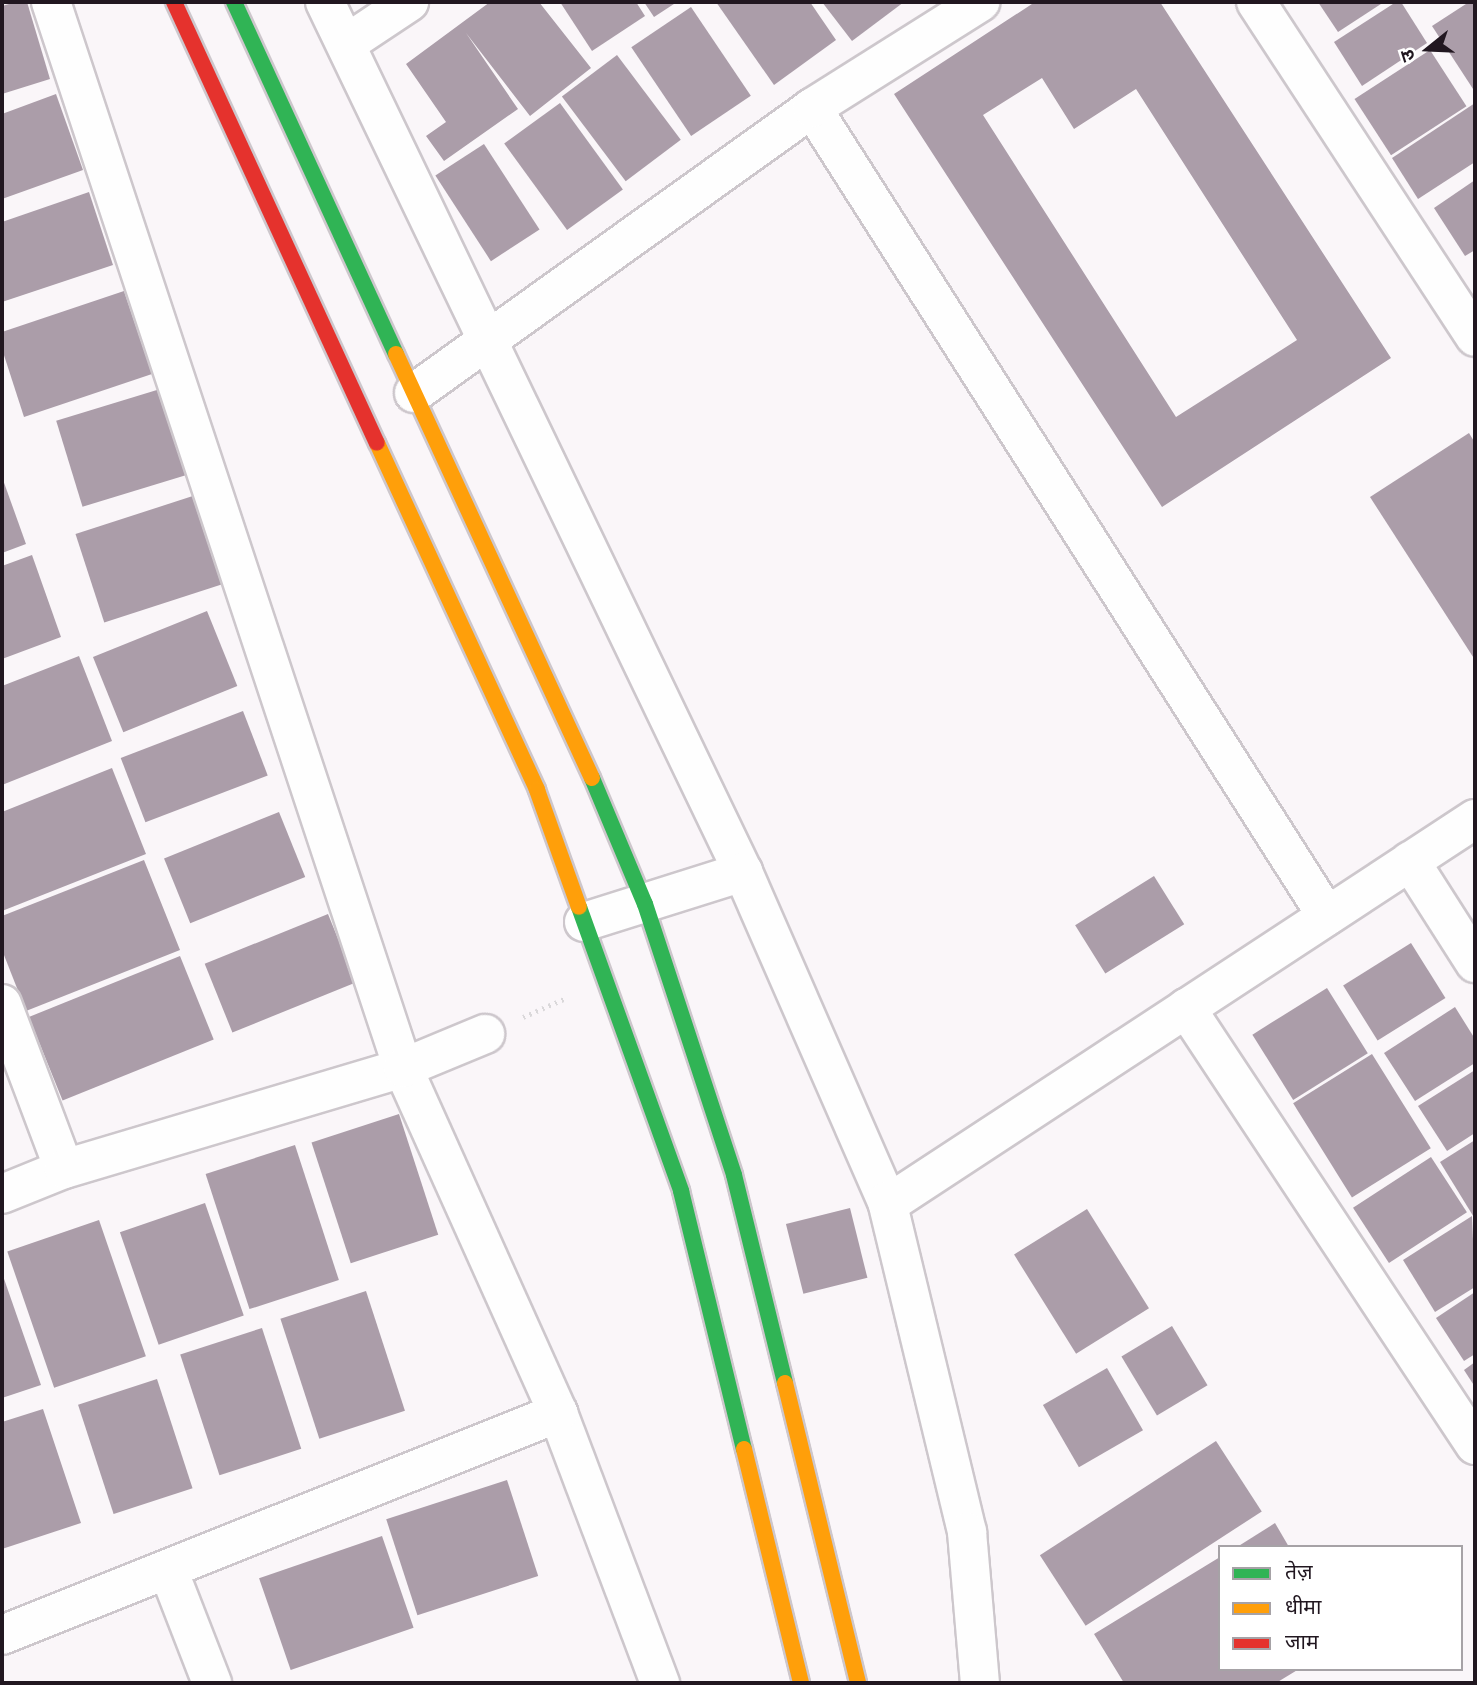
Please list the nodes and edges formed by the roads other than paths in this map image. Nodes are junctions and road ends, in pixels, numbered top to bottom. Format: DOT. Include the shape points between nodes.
graph roads {
  1 [pos="51,2"];
  2 [pos="174,2"];
  3 [pos="234,2"];
  4 [pos="325,2"];
  5 [pos="409,2"];
  6 [pos="980,2"];
  7 [pos="1256,2"];
  8 [pos="346,44"];
  9 [pos="812,108"];
  10 [pos="1475,337"];
  11 [pos="491,342"];
  12 [pos="414,393"];
  13 [pos="1475,818"];
  14 [pos="1410,861"];
  15 [pos="743,872"];
  16 [pos="645,904"];
  17 [pos="1327,916"];
  18 [pos="584,922"];
  19 [pos="1475,963"];
  20 [pos="2,1004"];
  21 [pos="1186,1008"];
  22 [pos="485,1034"];
  23 [pos="404,1069"];
  24 [pos="64,1169"];
  25 [pos="2,1194"];
  26 [pos="888,1203"];
  27 [pos="558,1413"];
  28 [pos="1475,1445"];
  29 [pos="169,1572"];
  30 [pos="2,1635"];
  31 [pos="212,1683"];
  32 [pos="660,1683"];
  33 [pos="801,1683"];
  34 [pos="858,1683"];
  35 [pos="980,1683"];
  1 -- 23 [label="street"];
  2 -- 18 [label="main road" via="537,790"];
  3 -- 12 [label="main road"];
  4 -- 8 [label="street"];
  5 -- 8 [label="street"];
  6 -- 9 [label="street"];
  7 -- 10 [label="street"];
  8 -- 11 [label="street"];
  9 -- 11 [label="street"];
  9 -- 17 [label="street"];
  11 -- 12 [label="street"];
  11 -- 15 [label="street"];
  12 -- 16 [label="main road"];
  13 -- 14 [label="street"];
  14 -- 17 [label="street"];
  14 -- 19 [label="street"];
  15 -- 16 [label="street"];
  15 -- 26 [label="street"];
  16 -- 18 [label="street"];
  16 -- 34 [label="main road" via="734,1175"];
  17 -- 21 [label="street"];
  18 -- 33 [label="main road" via="681,1191"];
  20 -- 24 [label="street"];
  21 -- 26 [label="street"];
  21 -- 28 [label="street"];
  22 -- 23 [label="street"];
  23 -- 24 [label="street"];
  23 -- 27 [label="street"];
  24 -- 25 [label="street"];
  26 -- 35 [label="street" via="967,1532"];
  27 -- 29 [label="street"];
  27 -- 32 [label="street"];
  29 -- 30 [label="street"];
  29 -- 31 [label="street"];
}
